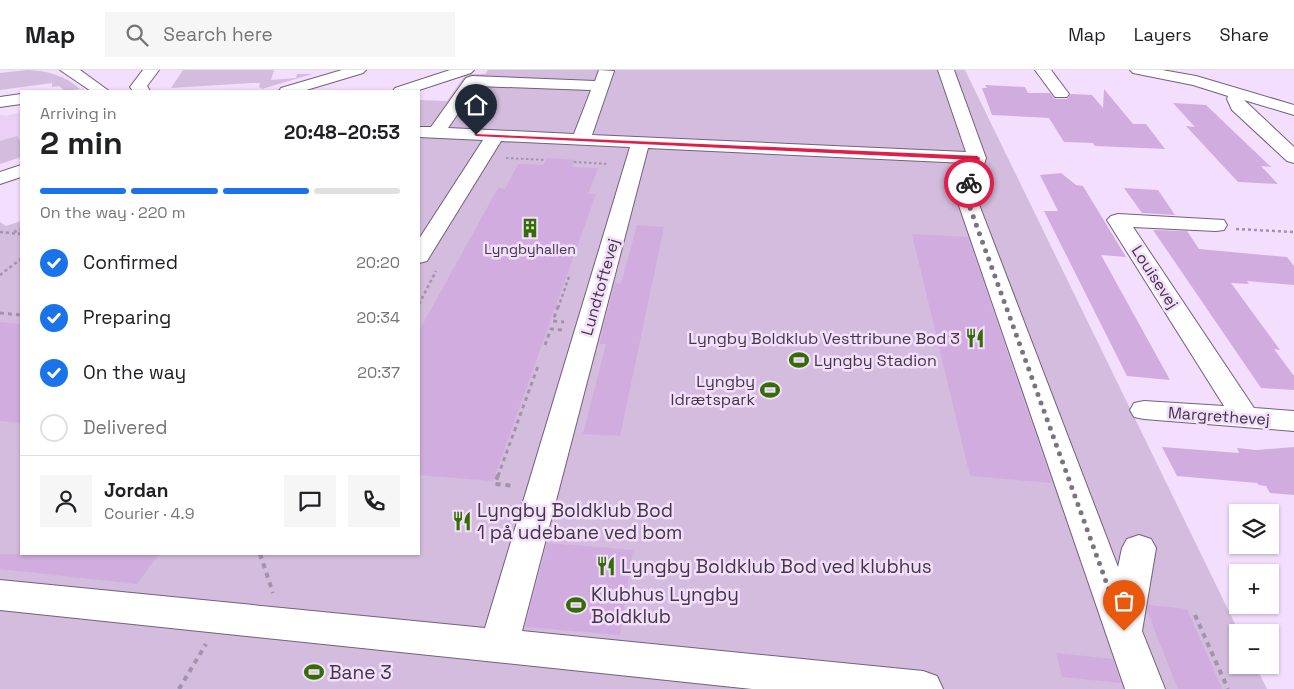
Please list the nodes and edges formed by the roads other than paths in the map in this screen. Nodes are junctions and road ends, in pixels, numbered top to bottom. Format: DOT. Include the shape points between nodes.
graph roads {
  1 [pos="68,70"];
  2 [pos="151,70"];
  3 [pos="358,70"];
  4 [pos="475,70"];
  5 [pos="606,70"];
  6 [pos="946,70"];
  7 [pos="1043,70"];
  8 [pos="1138,70"];
  9 [pos="601,86"];
  10 [pos="99,89"];
  11 [pos="84,90"];
  12 [pos="141,90"];
  13 [pos="289,90"];
  14 [pos="405,90"];
  15 [pos="1238,92"];
  16 [pos="1061,94"];
  17 [pos="20,99"];
  18 [pos="0,102"];
  19 [pos="1294,110"];
  20 [pos="427,133"];
  21 [pos="495,136"];
  22 [pos="581,140"];
  23 [pos="640,143"];
  24 [pos="1294,157"];
  25 [pos="977,158"];
  26 [pos="20,171"];
  27 [pos="0,178"];
  28 [pos="1216,225"];
  29 [pos="420,254"];
  30 [pos="1144,410"];
  31 [pos="1245,418"];
  32 [pos="1294,421"];
  33 [pos="1139,548"];
  34 [pos="0,595"];
  35 [pos="1124,631"];
  36 [pos="499,646"];
  37 [pos="923,689"];
  38 [pos="1145,689"];
  1 -- 10 [label="street"];
  2 -- 12 [label="street" via="138,87"];
  3 -- 13 [label="street"];
  4 -- 14 [label="street"];
  5 -- 9 [label="street"];
  6 -- 25 [label="street"];
  7 -- 16 [label="street"];
  8 -- 15 [label="street"];
  9 -- 20 [label="street" via="472,81"];
  9 -- 22 [label="street"];
  10 -- 11 [label="street"];
  15 -- 19 [label="street"];
  15 -- 24 [label="street" via="1235,99 1238,106"];
  17 -- 18 [label="street"];
  20 -- 21 [label="street"];
  21 -- 22 [label="street"];
  21 -- 29 [label="street"];
  22 -- 23 [label="street"];
  23 -- 25 [label="street"];
  23 -- 36 [label="street, Lundtoftevej"];
  25 -- 35 [label="street" via="965,194"];
  26 -- 27 [label="street"];
  28 -- 31 [label="street, Louisevej" via="1118,220"];
  30 -- 31 [label="street, Margrethevej"];
  31 -- 32 [label="street, Margrethevej"];
  33 -- 35 [label="street"];
  34 -- 36 [label="street"];
  35 -- 38 [label="street"];
  36 -- 37 [label="street"];
}
